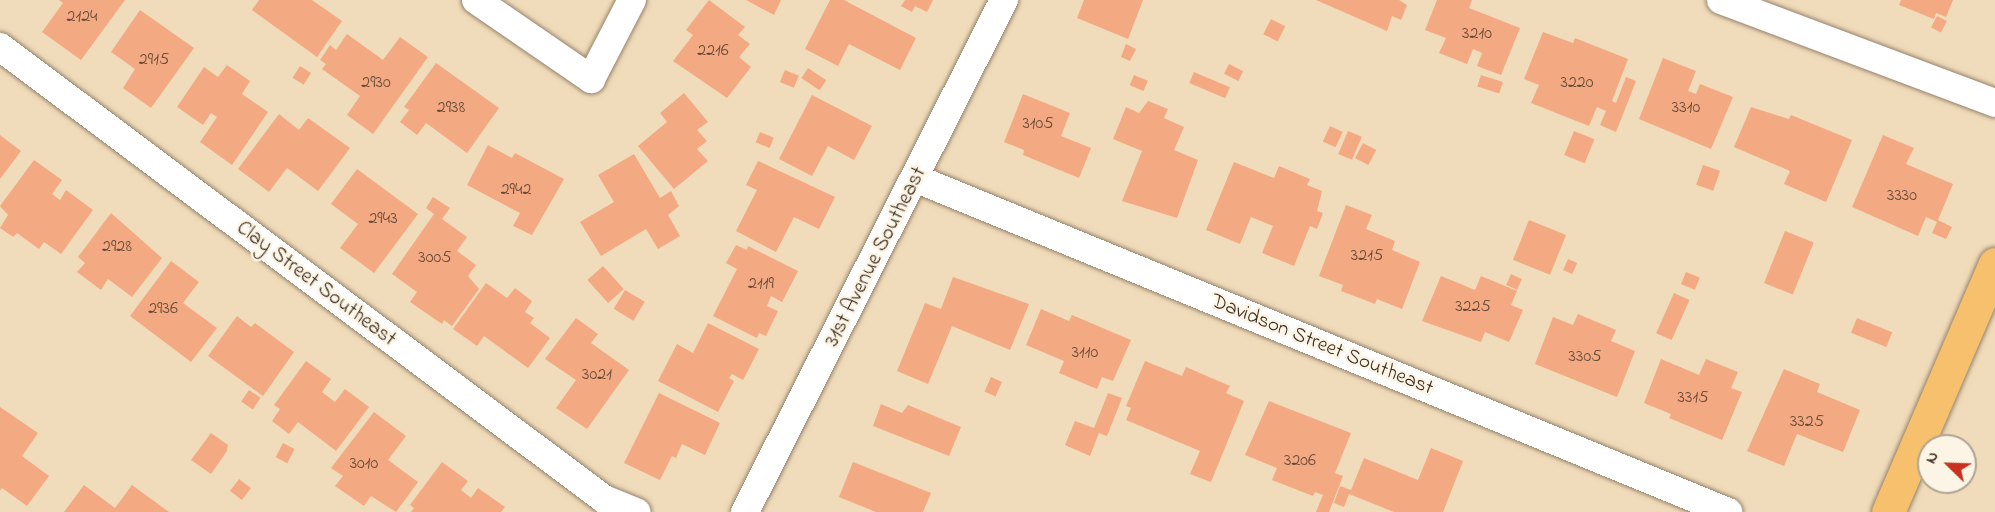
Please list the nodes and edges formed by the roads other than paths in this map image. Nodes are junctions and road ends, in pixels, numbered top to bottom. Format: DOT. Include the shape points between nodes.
graph roads {
  1 [pos="476,0"];
  2 [pos="632,0"];
  3 [pos="1004,0"];
  4 [pos="1721,0"];
  5 [pos="0,48"];
  6 [pos="1995,104"];
  7 [pos="917,179"];
  8 [pos="1995,264"];
  9 [pos="638,512"];
  10 [pos="745,512"];
  11 [pos="1728,512"];
  12 [pos="1888,512"];
  1 -- 2 [label="street" via="591,79"];
  3 -- 7 [label="street, 31st Avenue Southeast"];
  4 -- 6 [label="street"];
  5 -- 9 [label="street, Clay Street Southeast" via="604,499"];
  7 -- 10 [label="street, 31st Avenue Southeast"];
  7 -- 11 [label="street, Davidson Street Southeast"];
  8 -- 12 [label="main road"];
}
